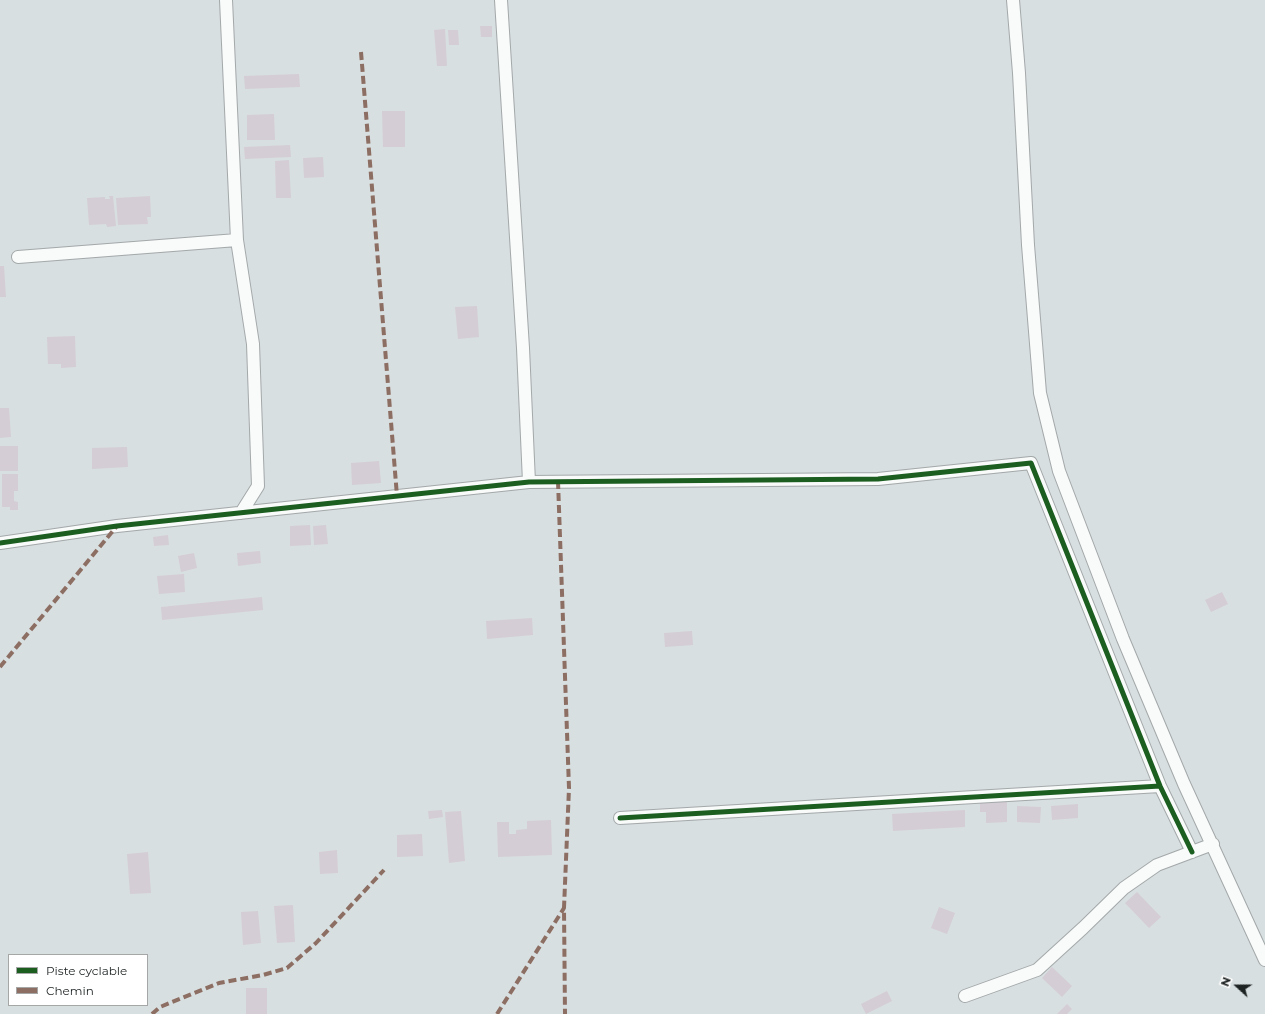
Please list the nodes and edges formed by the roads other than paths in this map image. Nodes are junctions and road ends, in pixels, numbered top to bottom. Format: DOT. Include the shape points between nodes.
graph roads {
  1 [pos="226,0"];
  2 [pos="501,0"];
  3 [pos="1013,0"];
  4 [pos="238,240"];
  5 [pos="18,257"];
  6 [pos="529,482"];
  7 [pos="241,513"];
  8 [pos="0,543"];
  9 [pos="1160,786"];
  10 [pos="620,818"];
  11 [pos="1213,844"];
  12 [pos="1192,852"];
  13 [pos="1265,960"];
  14 [pos="965,996"];
  1 -- 4 [label="street"];
  2 -- 6 [label="street"];
  3 -- 11 [label="street" via="1040,393 1058,471 1123,638 1184,784"];
  4 -- 5 [label="street"];
  4 -- 7 [label="street" via="253,344 258,486"];
  6 -- 7 [label="street"];
  6 -- 9 [label="street" via="878,478 1031,463"];
  7 -- 8 [label="street" via="117,526"];
  9 -- 10 [label="street"];
  9 -- 12 [label="street"];
  11 -- 12 [label="street"];
  11 -- 13 [label="street"];
  12 -- 14 [label="street" via="1158,865 1124,888 1037,970"];
}
